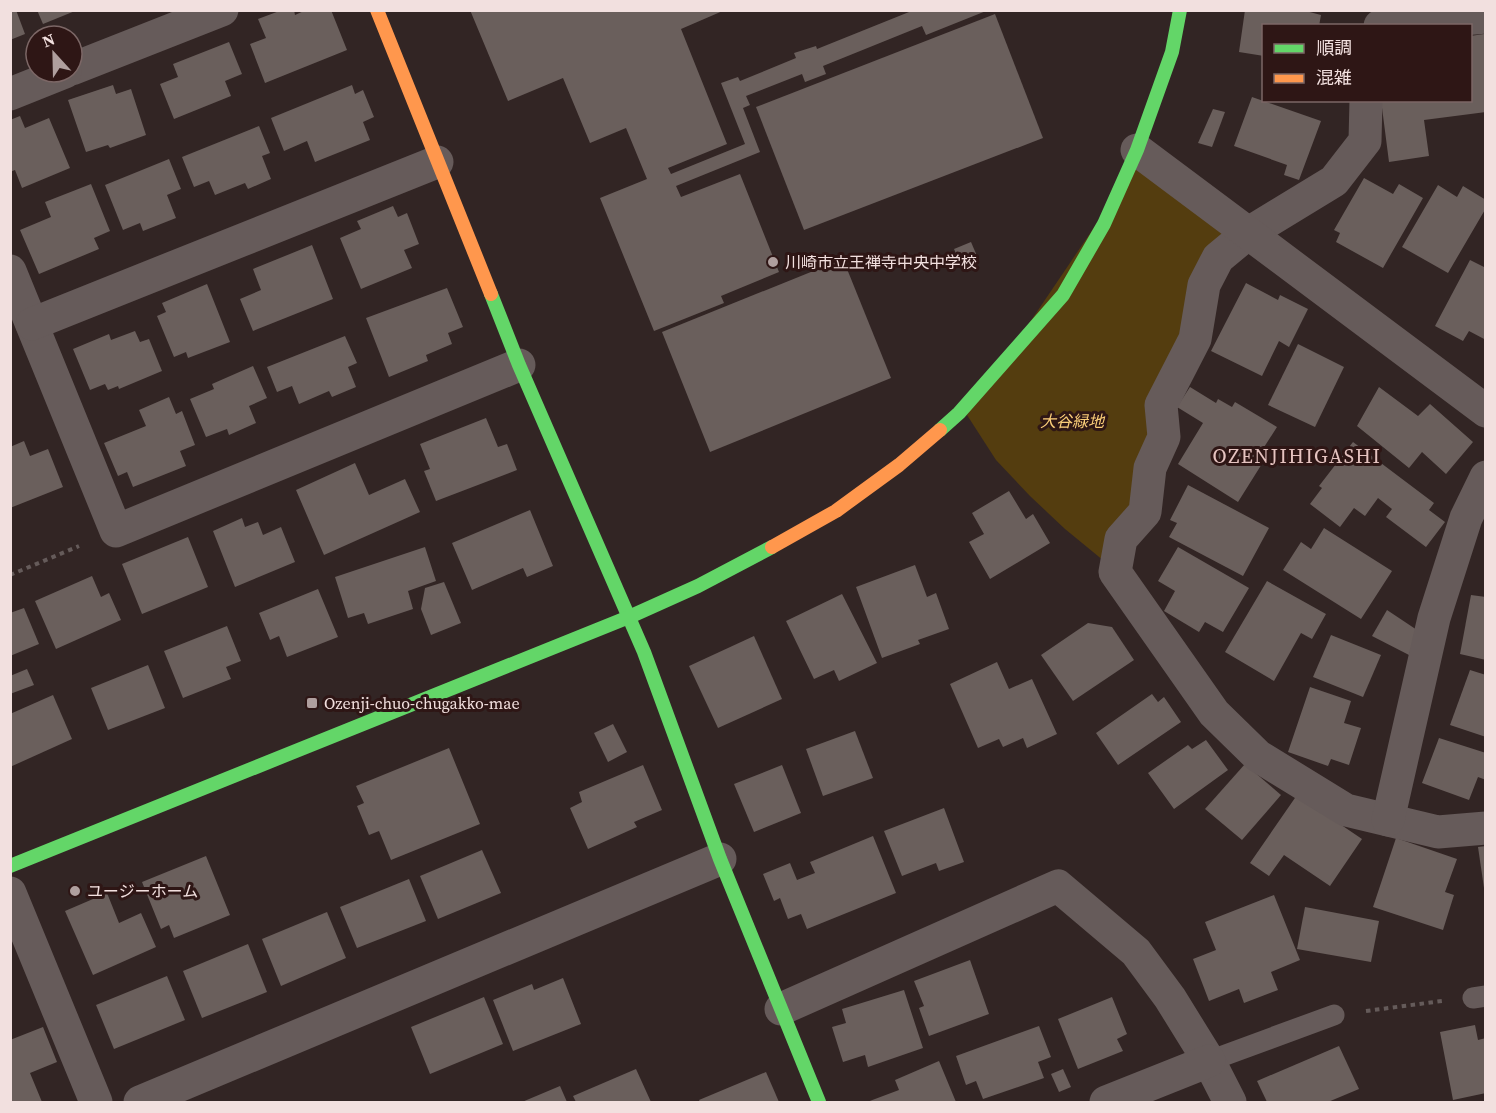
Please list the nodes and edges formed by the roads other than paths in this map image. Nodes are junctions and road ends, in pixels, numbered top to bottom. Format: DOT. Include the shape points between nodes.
graph roads {
  1 [pos="222,10"];
  2 [pos="377,10"];
  3 [pos="1180,10"];
  4 [pos="1485,17"];
  5 [pos="1403,24"];
  6 [pos="84,64"];
  7 [pos="34,84"];
  8 [pos="10,93"];
  9 [pos="1366,102"];
  10 [pos="1137,150"];
  11 [pos="437,162"];
  12 [pos="1247,234"];
  13 [pos="10,271"];
  14 [pos="32,324"];
  15 [pos="519,365"];
  16 [pos="1485,411"];
  17 [pos="1485,477"];
  18 [pos="629,617"];
  19 [pos="1388,820"];
  20 [pos="1485,828"];
  21 [pos="720,859"];
  22 [pos="10,866"];
  23 [pos="10,893"];
  24 [pos="781,1009"];
  25 [pos="1334,1015"];
  26 [pos="1209,1061"];
  27 [pos="96,1102"];
  28 [pos="140,1102"];
  29 [pos="819,1102"];
  30 [pos="1106,1102"];
  31 [pos="1230,1102"];
  1 -- 6 [label="street"];
  2 -- 11 [label="street"];
  3 -- 10 [label="street" via="1172,52"];
  4 -- 5 [label="street"];
  7 -- 8 [label="street"];
  9 -- 12 [label="street" via="1365,141 1334,181"];
  10 -- 12 [label="street"];
  10 -- 18 [label="street" via="1104,224 1063,295 959,413 899,465 836,511 698,586"];
  11 -- 14 [label="street"];
  11 -- 15 [label="street"];
  12 -- 16 [label="street"];
  12 -- 19 [label="street" via="1218,258 1204,285 1195,339 1161,405 1164,437 1150,468 1145,512 1121,539 1115,572 1214,713 1258,756 1346,810"];
  13 -- 14 [label="street"];
  14 -- 15 [label="street" via="116,531"];
  15 -- 18 [label="street"];
  17 -- 19 [label="street" via="1466,518 1434,618"];
  18 -- 21 [label="street"];
  18 -- 22 [label="street"];
  19 -- 20 [label="street" via="1438,832"];
  21 -- 24 [label="street"];
  21 -- 28 [label="street"];
  23 -- 27 [label="street"];
  24 -- 26 [label="street" via="1058,886 1136,952"];
  24 -- 29 [label="street"];
  25 -- 26 [label="lane"];
  26 -- 30 [label="street"];
  26 -- 31 [label="street"];
}
